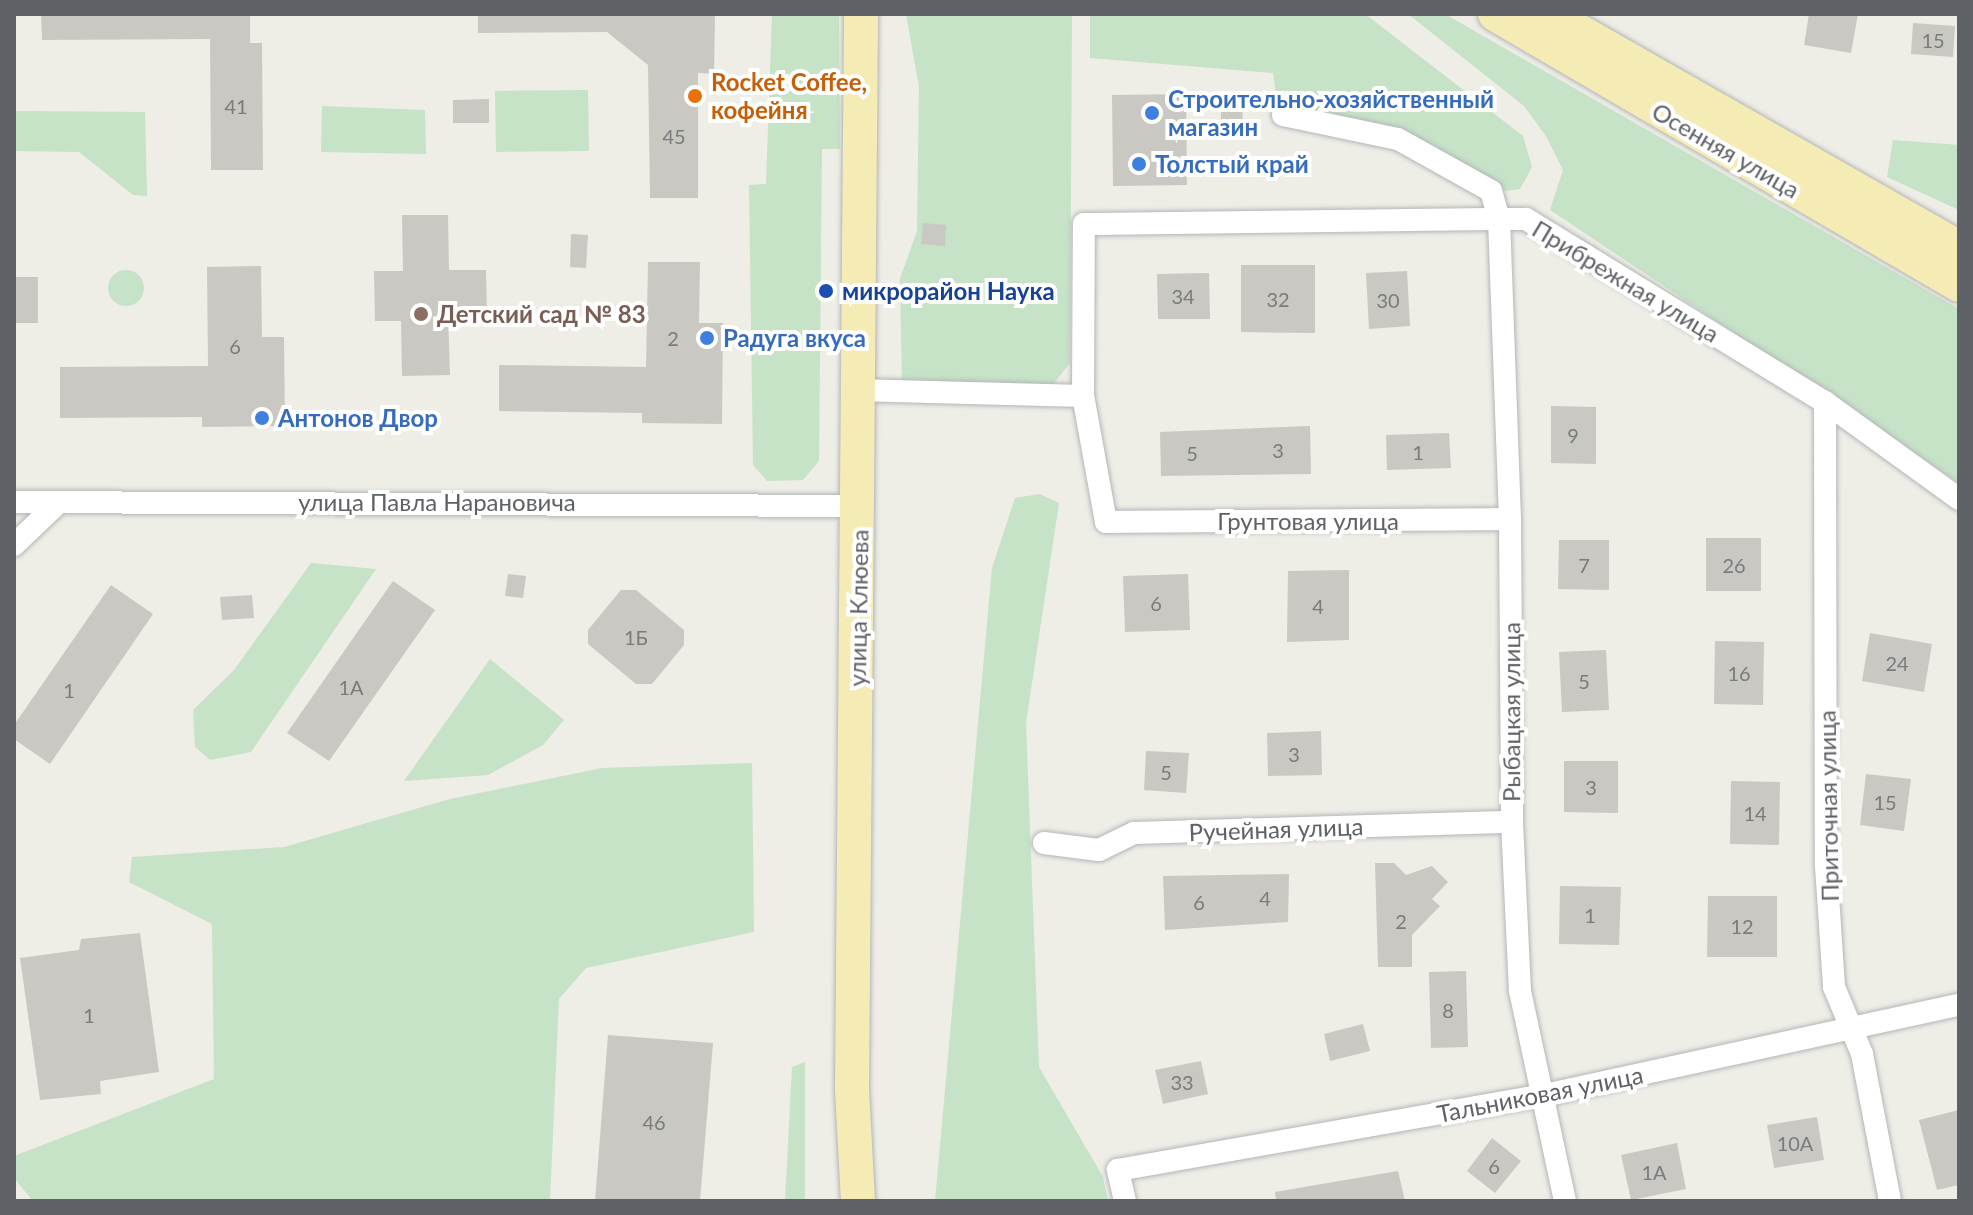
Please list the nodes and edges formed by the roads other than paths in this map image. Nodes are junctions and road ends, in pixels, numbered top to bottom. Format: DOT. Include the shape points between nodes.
graph roads {
  1 [pos="861,14"];
  2 [pos="1495,14"];
  3 [pos="1549,14"];
  4 [pos="1283,115"];
  5 [pos="1499,219"];
  6 [pos="1959,248"];
  7 [pos="1959,285"];
  8 [pos="856,390"];
  9 [pos="1083,396"];
  10 [pos="1825,402"];
  11 [pos="1959,499"];
  12 [pos="14,502"];
  13 [pos="58,503"];
  14 [pos="859,506"];
  15 [pos="1510,519"];
  16 [pos="14,545"];
  17 [pos="1512,822"];
  18 [pos="1044,843"];
  19 [pos="1959,1005"];
  20 [pos="1851,1029"];
  21 [pos="1545,1095"];
  22 [pos="858,1201"];
  23 [pos="1125,1201"];
  24 [pos="1565,1201"];
  25 [pos="1890,1201"];
  1 -- 8 [label="main road, улица Клюева"];
  2 -- 7 [label="main road, Осенняя улица"];
  3 -- 6 [label="main road, Осенняя улица"];
  4 -- 5 [label="street, Прибрежная улица" via="1398,139 1491,191"];
  5 -- 9 [label="street" via="1084,224"];
  5 -- 10 [label="street, Прибрежная улица" via="1526,219"];
  5 -- 15 [label="street, Рыбацкая улица"];
  8 -- 9 [label="street"];
  8 -- 14 [label="main road, улица Клюева"];
  9 -- 15 [label="street, Грунтовая улица" via="1106,522"];
  10 -- 11 [label="street, Прибрежная улица"];
  10 -- 20 [label="street, Приточная улица" via="1826,866 1834,987"];
  12 -- 13 [label="street, улица Павла Нарановича"];
  13 -- 14 [label="street, улица Павла Нарановича"];
  13 -- 16 [label="street"];
  14 -- 22 [label="main road, улица Клюева" via="852,1089"];
  15 -- 17 [label="street, Рыбацкая улица"];
  17 -- 18 [label="street, Ручейная улица" via="1134,833 1099,850"];
  17 -- 21 [label="street, Рыбацкая улица" via="1520,991"];
  19 -- 20 [label="street, Тальниковая улица"];
  20 -- 21 [label="street, Тальниковая улица"];
  20 -- 25 [label="street, Приточная улица"];
  21 -- 23 [label="street, Тальниковая улица" via="1118,1170"];
  21 -- 24 [label="street, Рыбацкая улица"];
}
